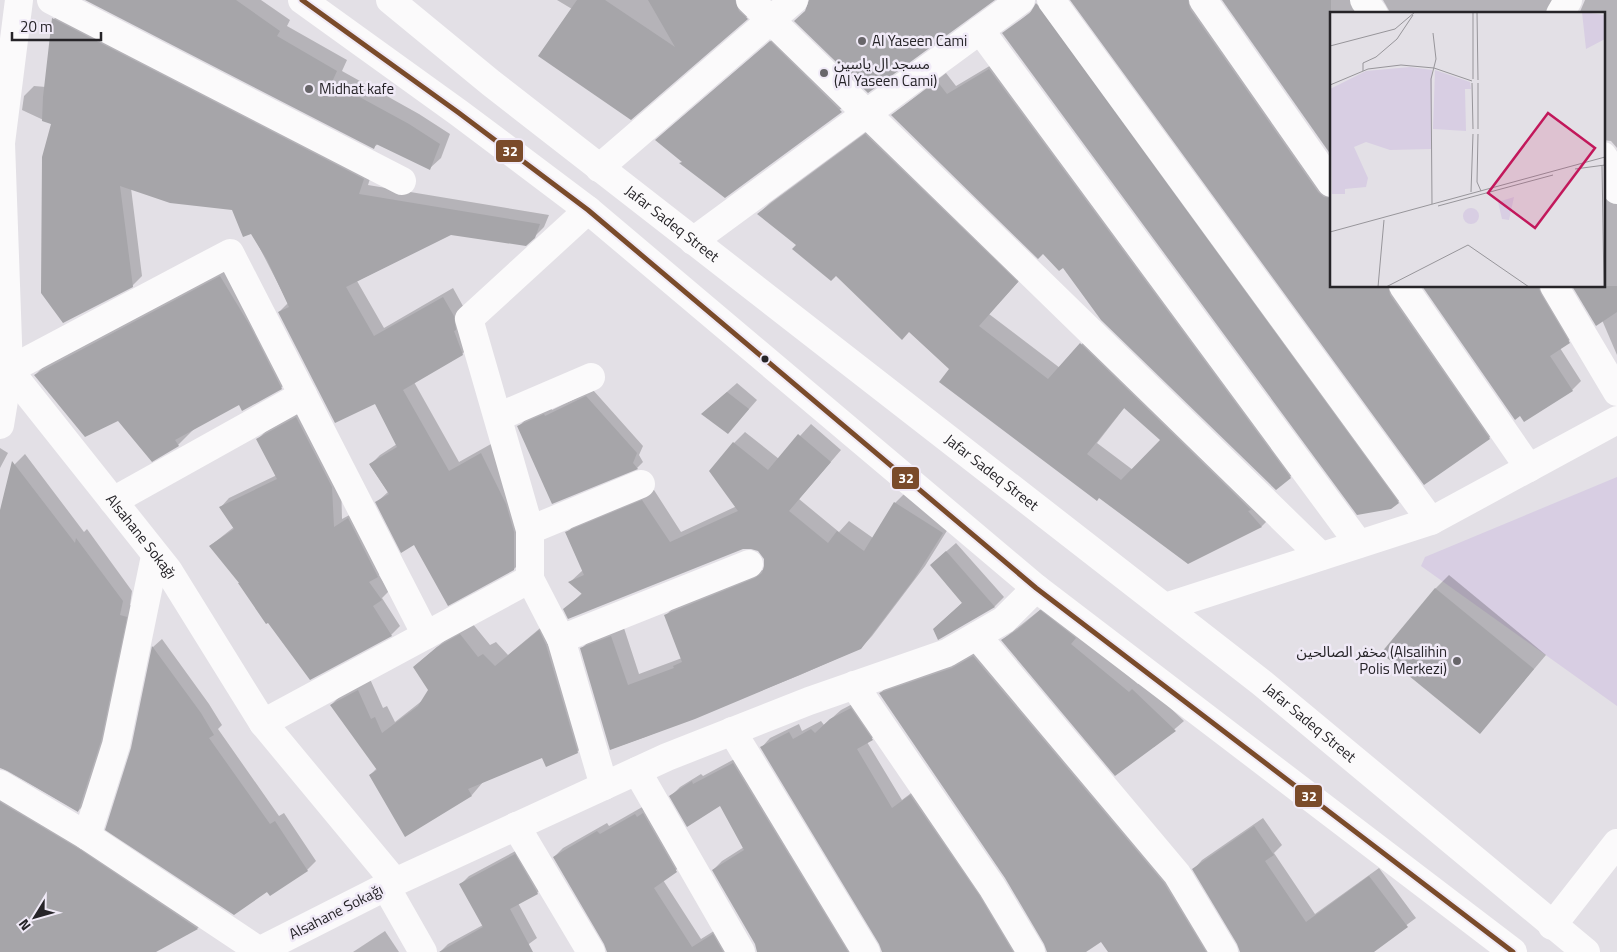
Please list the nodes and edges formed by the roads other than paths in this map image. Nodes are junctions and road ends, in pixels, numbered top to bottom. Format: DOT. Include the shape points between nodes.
graph roads {
  1 [pos="19,0"];
  2 [pos="50,0"];
  3 [pos="302,0"];
  4 [pos="390,0"];
  5 [pos="750,0"];
  6 [pos="794,0"];
  7 [pos="1021,0"];
  8 [pos="1051,0"];
  9 [pos="1203,0"];
  10 [pos="1364,0"];
  11 [pos="1568,0"];
  12 [pos="1373,12"];
  13 [pos="1561,12"];
  14 [pos="771,20"];
  15 [pos="980,30"];
  16 [pos="868,114"];
  17 [pos="1604,158"];
  18 [pos="599,168"];
  19 [pos="402,181"];
  20 [pos="1330,182"];
  21 [pos="1617,190"];
  22 [pos="588,210"];
  23 [pos="693,241"];
  24 [pos="1404,288"];
  25 [pos="1555,288"];
  26 [pos="4,368"];
  27 [pos="591,377"];
  28 [pos="1617,392"];
  29 [pos="303,395"];
  30 [pos="498,417"];
  31 [pos="1617,420"];
  32 [pos="0,425"];
  33 [pos="1529,468"];
  34 [pos="640,484"];
  35 [pos="113,501"];
  36 [pos="1431,521"];
  37 [pos="530,530"];
  38 [pos="1359,544"];
  39 [pos="155,556"];
  40 [pos="1321,556"];
  41 [pos="749,564"];
  42 [pos="530,579"];
  43 [pos="1036,588"];
  44 [pos="1164,607"];
  45 [pos="426,635"];
  46 [pos="977,636"];
  47 [pos="562,639"];
  48 [pos="854,684"];
  49 [pos="264,723"];
  50 [pos="732,731"];
  51 [pos="637,771"];
  52 [pos="0,784"];
  53 [pos="604,786"];
  54 [pos="516,826"];
  55 [pos="87,836"];
  56 [pos="1617,843"];
  57 [pos="390,885"];
  58 [pos="1552,926"];
  59 [pos="260,951"];
  60 [pos="423,952"];
  61 [pos="591,952"];
  62 [pos="741,952"];
  63 [pos="866,952"];
  64 [pos="1032,952"];
  65 [pos="1224,952"];
  66 [pos="1513,952"];
  67 [pos="1586,952"];
  1 -- 26 [label="street" via="1,144"];
  2 -- 19 [label="street"];
  3 -- 22 [label="street"];
  4 -- 18 [label="street, Jafar Sadeq Street"];
  5 -- 14 [label="street"];
  6 -- 14 [label="street"];
  7 -- 15 [label="street"];
  8 -- 36 [label="street"];
  9 -- 20 [label="street"];
  10 -- 12 [label="street"];
  11 -- 13 [label="street"];
  14 -- 16 [label="street"];
  14 -- 18 [label="street"];
  15 -- 16 [label="street"];
  15 -- 38 [label="street"];
  16 -- 23 [label="street"];
  16 -- 40 [label="street"];
  17 -- 21 [label="street"];
  18 -- 23 [label="street, Jafar Sadeq Street"];
  22 -- 30 [label="street" via="469,319"];
  22 -- 43 [label="street"];
  23 -- 44 [label="street, Jafar Sadeq Street"];
  24 -- 33 [label="street"];
  25 -- 28 [label="street"];
  26 -- 29 [label="street" via="230,253"];
  26 -- 32 [label="street"];
  26 -- 35 [label="street, Alsahane Sokağı"];
  27 -- 30 [label="street"];
  29 -- 35 [label="street"];
  29 -- 45 [label="street"];
  30 -- 37 [label="street"];
  31 -- 33 [label="street"];
  33 -- 36 [label="street"];
  34 -- 37 [label="street"];
  35 -- 39 [label="street, Alsahane Sokağı"];
  36 -- 38 [label="street"];
  37 -- 42 [label="street"];
  38 -- 40 [label="street"];
  39 -- 49 [label="street, Alsahane Sokağı" via="168,570"];
  39 -- 55 [label="street" via="116,744"];
  40 -- 44 [label="street"];
  41 -- 47 [label="street"];
  42 -- 45 [label="street"];
  42 -- 47 [label="street"];
  43 -- 46 [label="street" via="1004,620"];
  43 -- 66 [label="street"];
  44 -- 58 [label="street, Jafar Sadeq Street" via="1262,683"];
  45 -- 49 [label="street"];
  46 -- 48 [label="street" via="947,653"];
  46 -- 65 [label="street" via="1176,874"];
  47 -- 53 [label="street"];
  48 -- 50 [label="street"];
  48 -- 64 [label="street" via="992,887"];
  49 -- 57 [label="street, Alsahane Sokağı"];
  50 -- 51 [label="street"];
  50 -- 63 [label="street"];
  51 -- 53 [label="street"];
  51 -- 62 [label="street"];
  52 -- 55 [label="street"];
  53 -- 54 [label="street"];
  54 -- 57 [label="street"];
  54 -- 61 [label="street"];
  55 -- 59 [label="street"];
  56 -- 58 [label="street"];
  57 -- 59 [label="street, Alsahane Sokağı"];
  57 -- 60 [label="street"];
  58 -- 67 [label="street, Jafar Sadeq Street"];
}
